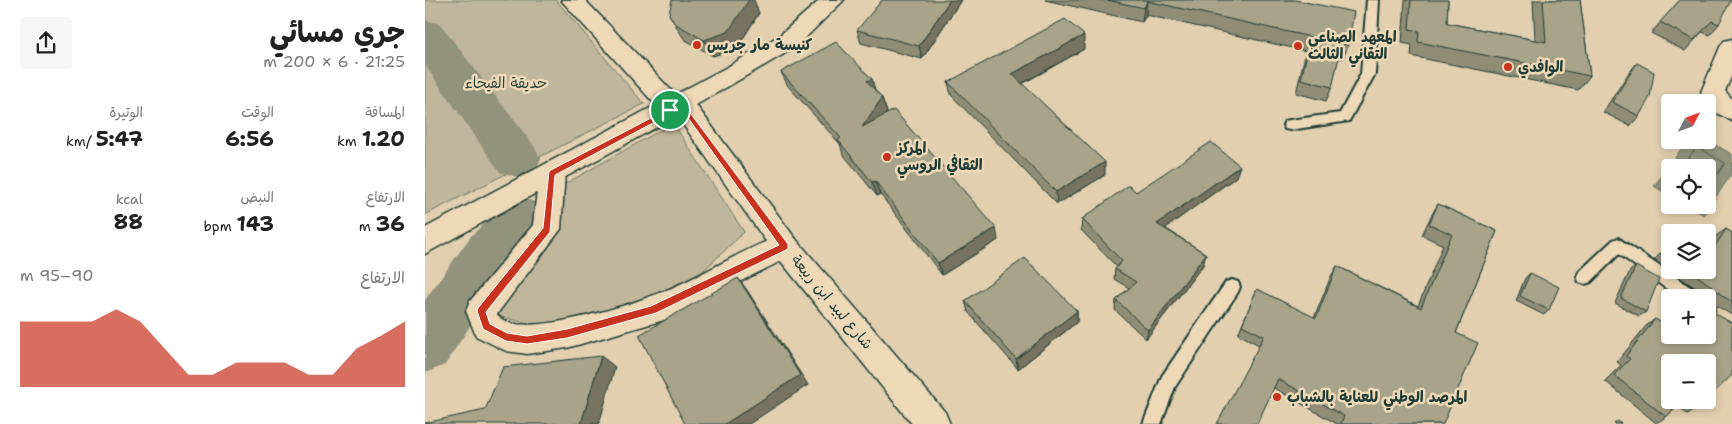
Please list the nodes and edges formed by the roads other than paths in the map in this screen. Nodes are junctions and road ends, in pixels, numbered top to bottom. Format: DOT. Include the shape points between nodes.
graph roads {
  1 [pos="572,0"];
  2 [pos="833,0"];
  3 [pos="1373,0"];
  4 [pos="1732,46"];
  5 [pos="676,107"];
  6 [pos="1732,112"];
  7 [pos="1290,125"];
  8 [pos="552,174"];
  9 [pos="425,242"];
  10 [pos="785,246"];
  11 [pos="1585,277"];
  12 [pos="1232,287"];
  13 [pos="1680,289"];
  14 [pos="933,424"];
  15 [pos="1152,424"];
  1 -- 5 [label="street, شارع لبيد ابن ربيعة"];
  2 -- 5 [label="street" via="788,41"];
  3 -- 7 [label="lane" via="1368,74 1343,117"];
  4 -- 6 [label="street" via="1713,92"];
  5 -- 8 [label="street"];
  5 -- 10 [label="street, شارع لبيد ابن ربيعة"];
  8 -- 9 [label="street"];
  8 -- 10 [label="street" via="547,229 481,311 487,326 506,337 527,340 567,334 653,310"];
  10 -- 14 [label="street, شارع لبيد ابن ربيعة"];
  11 -- 13 [label="lane" via="1618,245"];
  12 -- 15 [label="lane" via="1168,382"];
}
